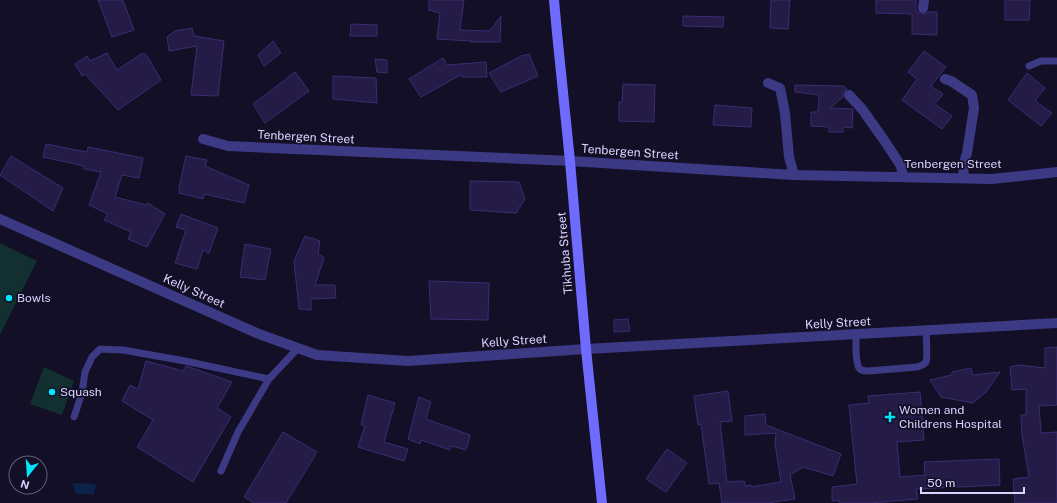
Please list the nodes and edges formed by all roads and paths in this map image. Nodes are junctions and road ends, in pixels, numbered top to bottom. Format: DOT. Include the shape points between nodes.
graph roads {
  1 [pos="554,0"];
  2 [pos="1057,61"];
  3 [pos="1029,66"];
  4 [pos="944,79"];
  5 [pos="768,83"];
  6 [pos="849,95"];
  7 [pos="203,138"];
  8 [pos="570,161"];
  9 [pos="1057,172"];
  10 [pos="794,175"];
  11 [pos="903,177"];
  12 [pos="964,178"];
  13 [pos="0,219"];
  14 [pos="1057,323"];
  15 [pos="926,331"];
  16 [pos="856,335"];
  17 [pos="298,348"];
  18 [pos="586,349"];
  19 [pos="269,379"];
  20 [pos="74,417"];
  21 [pos="221,471"];
  22 [pos="602,503"];
  1 -- 8 [label="street, Tikhuba Street"];
  2 -- 3 [label="lane" via="1041,61"];
  4 -- 12 [label="street" via="972,95 974,108"];
  5 -- 10 [label="street" via="780,88 789,157"];
  6 -- 11 [label="street" via="884,140 901,166"];
  7 -- 8 [label="street, Tenbergen Street" via="228,146"];
  8 -- 10 [label="street, Tenbergen Street"];
  8 -- 18 [label="street, Tikhuba Street"];
  9 -- 12 [label="street, Tenbergen Street" via="992,179"];
  10 -- 11 [label="street, Tenbergen Street"];
  11 -- 12 [label="street, Tenbergen Street"];
  13 -- 17 [label="street, Kelly Street" via="259,334"];
  14 -- 15 [label="street, Kelly Street"];
  15 -- 16 [label="street, Kelly Street"];
  15 -- 16 [label="lane" via="927,358 921,366 868,371 859,368"];
  16 -- 18 [label="street, Kelly Street"];
  17 -- 18 [label="street, Kelly Street" via="317,355 408,360"];
  17 -- 19 [label="lane"];
  18 -- 22 [label="street, Tikhuba Street"];
  19 -- 20 [label="lane" via="124,350 100,349 92,357 85,372 82,393"];
  19 -- 21 [label="lane" via="238,432"];
}
